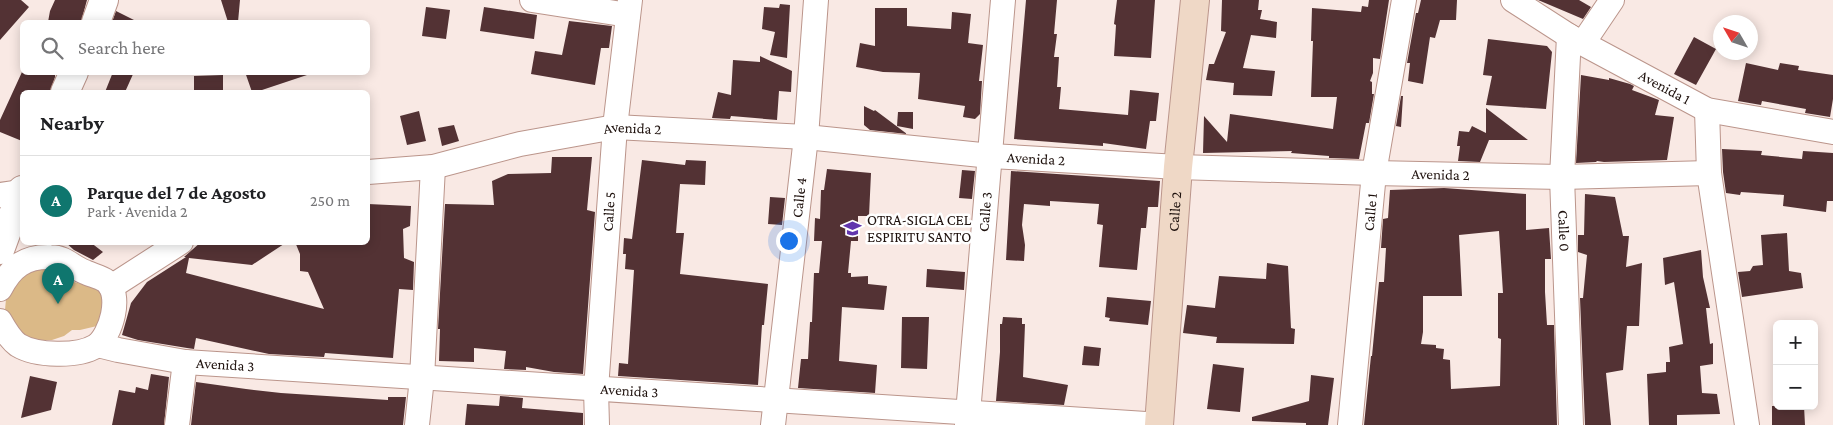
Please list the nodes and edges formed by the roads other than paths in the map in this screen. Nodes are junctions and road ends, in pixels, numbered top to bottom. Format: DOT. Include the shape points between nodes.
graph roads {
  1 [pos="104,0"];
  2 [pos="532,0"];
  3 [pos="816,0"];
  4 [pos="1003,0"];
  5 [pos="1195,0"];
  6 [pos="1404,0"];
  7 [pos="1513,0"];
  8 [pos="1612,0"];
  9 [pos="629,7"];
  10 [pos="97,20"];
  11 [pos="1576,40"];
  12 [pos="73,75"];
  13 [pos="67,90"];
  14 [pos="1707,110"];
  15 [pos="615,127"];
  16 [pos="1833,132"];
  17 [pos="806,137"];
  18 [pos="991,156"];
  19 [pos="1178,166"];
  20 [pos="433,167"];
  21 [pos="370,172"];
  22 [pos="1709,173"];
  23 [pos="1374,174"];
  24 [pos="1562,177"];
  25 [pos="17,193"];
  26 [pos="176,245"];
  27 [pos="50,250"];
  28 [pos="7,260"];
  29 [pos="111,287"];
  30 [pos="0,289"];
  31 [pos="0,321"];
  32 [pos="9,342"];
  33 [pos="98,345"];
  34 [pos="185,362"];
  35 [pos="422,378"];
  36 [pos="596,390"];
  37 [pos="776,401"];
  38 [pos="967,419"];
  39 [pos="177,425"];
  40 [pos="417,425"];
  41 [pos="597,425"];
  42 [pos="773,425"];
  43 [pos="1160,425"];
  44 [pos="1350,425"];
  45 [pos="1571,425"];
  46 [pos="1747,425"];
  1 -- 10 [label="street"];
  2 -- 9 [label="street"];
  3 -- 17 [label="street, Calle 4"];
  4 -- 18 [label="street, Calle 3"];
  5 -- 19 [label="main road, Calle 2"];
  6 -- 23 [label="street, Calle 1"];
  7 -- 11 [label="street, Avenida 1"];
  8 -- 11 [label="street"];
  9 -- 15 [label="street, Calle 5"];
  11 -- 14 [label="street, Avenida 1"];
  11 -- 24 [label="street, Calle 0"];
  12 -- 13 [label="street"];
  14 -- 16 [label="street, Avenida 1"];
  14 -- 22 [label="street"];
  15 -- 17 [label="street, Avenida 2"];
  15 -- 20 [label="street, Avenida 2" via="520,144"];
  15 -- 36 [label="street, Calle 5"];
  17 -- 18 [label="street, Avenida 2"];
  17 -- 37 [label="street, Calle 4"];
  18 -- 19 [label="street, Avenida 2"];
  18 -- 38 [label="street, Calle 3"];
  19 -- 23 [label="street, Avenida 2"];
  19 -- 43 [label="main road, Calle 2"];
  20 -- 21 [label="street, Avenida 2"];
  20 -- 35 [label="street"];
  22 -- 24 [label="street, Avenida 2"];
  22 -- 46 [label="street"];
  23 -- 24 [label="street, Avenida 2"];
  23 -- 44 [label="street, Calle 1"];
  24 -- 45 [label="street, Calle 0"];
  25 -- 28 [label="street"];
  26 -- 29 [label="street"];
  27 -- 28 [label="street" via="36,257"];
  27 -- 29 [label="street" via="81,271 106,281"];
  28 -- 30 [label="street" via="8,274"];
  29 -- 33 [label="street" via="114,291 114,312"];
  31 -- 32 [label="street"];
  32 -- 33 [label="street" via="47,353 86,351"];
  33 -- 34 [label="street, Avenida 3"];
  34 -- 35 [label="street, Avenida 3"];
  34 -- 39 [label="street"];
  35 -- 36 [label="street, Avenida 3"];
  35 -- 40 [label="street"];
  36 -- 37 [label="street, Avenida 3"];
  36 -- 41 [label="street, Calle 5"];
  37 -- 38 [label="street, Avenida 3"];
  37 -- 42 [label="street, Calle 4"];
  38 -- 43 [label="street, Avenida 3"];
}
